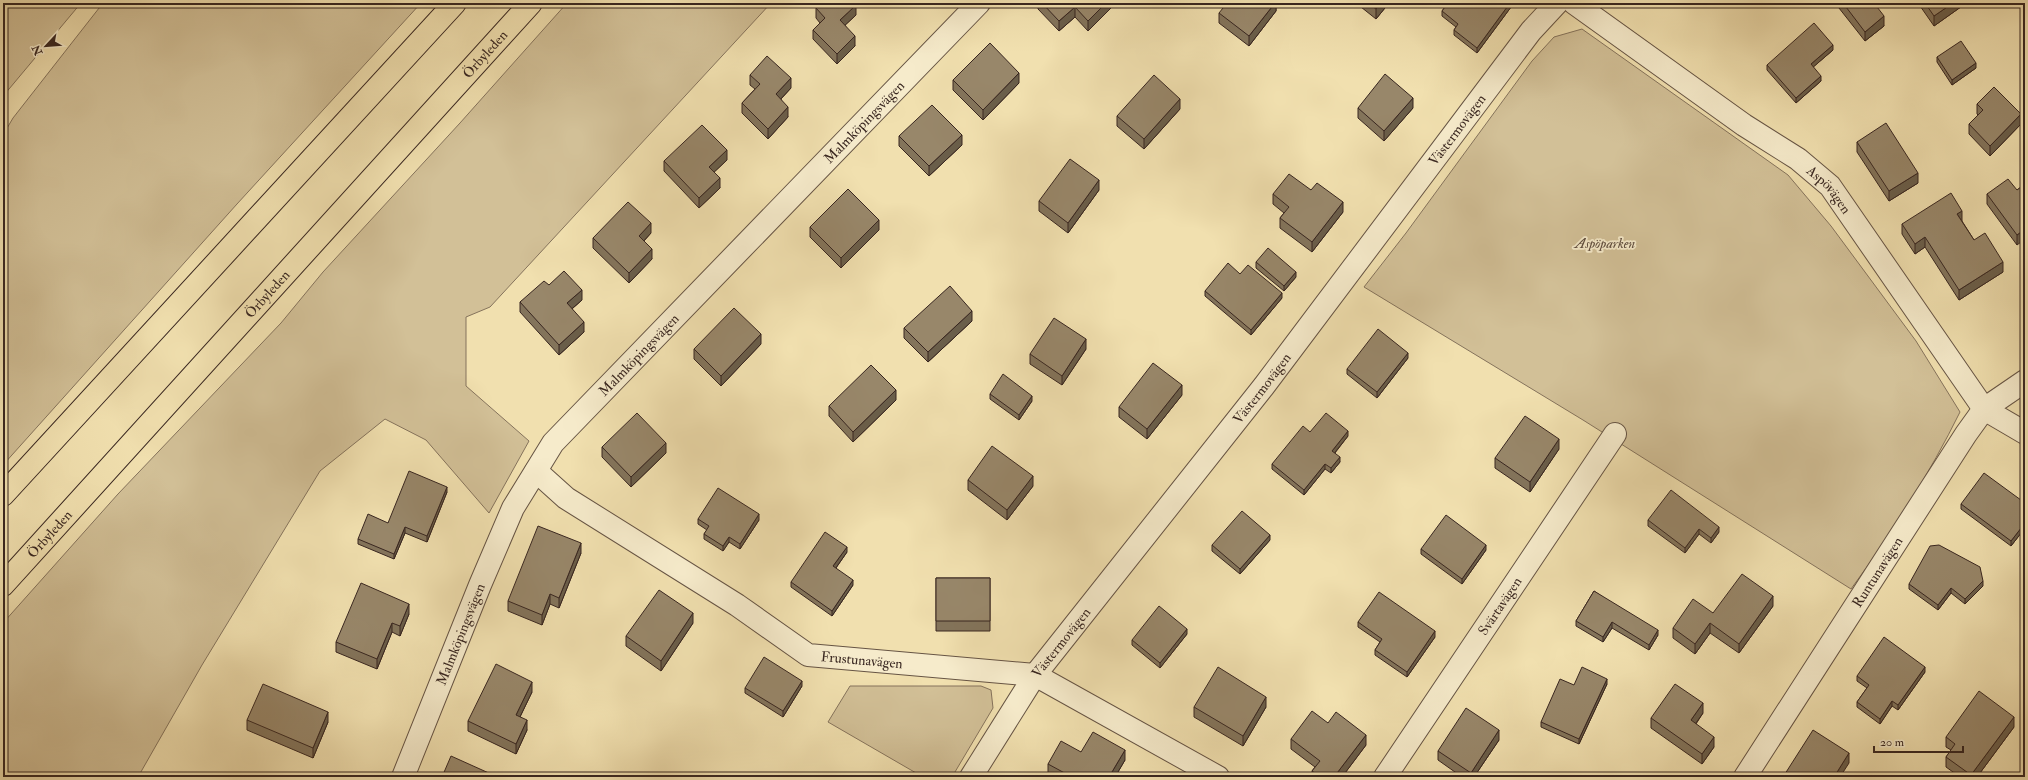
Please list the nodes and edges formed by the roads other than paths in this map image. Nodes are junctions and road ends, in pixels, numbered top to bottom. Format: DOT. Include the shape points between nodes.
graph roads {
  1 [pos="455,3"];
  2 [pos="531,3"];
  3 [pos="979,3"];
  4 [pos="1558,3"];
  5 [pos="1574,3"];
  6 [pos="2025,381"];
  7 [pos="1984,409"];
  8 [pos="2025,433"];
  9 [pos="1615,434"];
  10 [pos="536,471"];
  11 [pos="3,495"];
  12 [pos="3,586"];
  13 [pos="1036,675"];
  14 [pos="403,777"];
  15 [pos="971,777"];
  16 [pos="1218,777"];
  17 [pos="1385,777"];
  18 [pos="1746,777"];
  1 -- 11 [label="main road"];
  2 -- 12 [label="main road, Örbyleden"];
  3 -- 10 [label="street, Malmköpingsvägen" via="553,443"];
  4 -- 13 [label="street, Västermovägen" via="1531,31 1260,391"];
  5 -- 7 [label="street, Aspövägen" via="1744,125 1798,159 1830,186"];
  6 -- 7 [label="street, Runtunavägen"];
  7 -- 8 [label="street, Aspövägen"];
  7 -- 18 [label="street, Runtunavägen"];
  9 -- 17 [label="street, Svärtavägen"];
  10 -- 13 [label="street, Frustunavägen" via="566,498 737,605 808,655"];
  10 -- 14 [label="street, Malmköpingsvägen" via="513,508"];
  13 -- 15 [label="street, Västermovägen"];
  13 -- 16 [label="street, Frustunavägen"];
}
